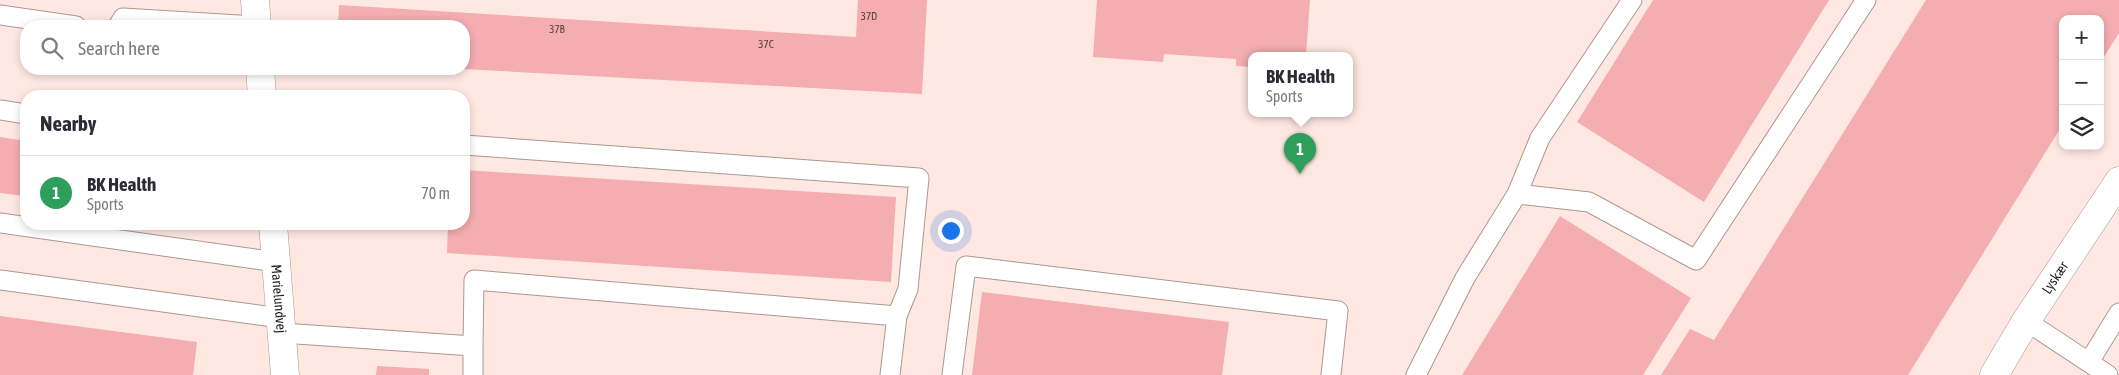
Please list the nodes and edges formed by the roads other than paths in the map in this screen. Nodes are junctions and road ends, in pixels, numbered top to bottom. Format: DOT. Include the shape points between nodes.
graph roads {
  1 [pos="1632,0"];
  2 [pos="1866,0"];
  3 [pos="0,15"];
  4 [pos="256,17"];
  5 [pos="35,20"];
  6 [pos="122,20"];
  7 [pos="260,75"];
  8 [pos="262,90"];
  9 [pos="0,110"];
  10 [pos="20,113"];
  11 [pos="470,145"];
  12 [pos="2119,181"];
  13 [pos="1517,194"];
  14 [pos="0,223"];
  15 [pos="20,226"];
  16 [pos="50,230"];
  17 [pos="273,230"];
  18 [pos="276,262"];
  19 [pos="0,280"];
  20 [pos="2119,314"];
  21 [pos="897,316"];
  22 [pos="2026,321"];
  23 [pos="281,326"];
  24 [pos="473,346"];
  25 [pos="2089,362"];
  26 [pos="285,375"];
  27 [pos="474,375"];
  28 [pos="890,375"];
  29 [pos="952,375"];
  30 [pos="1330,375"];
  31 [pos="1416,375"];
  32 [pos="1994,375"];
  33 [pos="2108,375"];
  1 -- 13 [label="lane" via="1540,138"];
  2 -- 13 [label="lane" via="1696,260 1589,202"];
  3 -- 5 [label="lane"];
  4 -- 6 [label="lane"];
  7 -- 8 [label="street"];
  9 -- 10 [label="lane"];
  11 -- 21 [label="lane" via="919,178 908,289"];
  12 -- 22 [label="street, Lyskær"];
  13 -- 31 [label="lane" via="1465,278"];
  14 -- 15 [label="lane"];
  16 -- 18 [label="lane"];
  17 -- 18 [label="street, Marielundvej"];
  18 -- 23 [label="street, Marielundvej"];
  19 -- 23 [label="lane"];
  20 -- 25 [label="lane"];
  21 -- 24 [label="lane" via="474,280"];
  21 -- 28 [label="lane"];
  22 -- 25 [label="lane"];
  22 -- 32 [label="street, Lyskær"];
  23 -- 24 [label="lane"];
  23 -- 26 [label="street, Marielundvej"];
  24 -- 27 [label="lane"];
  25 -- 33 [label="lane"];
  29 -- 30 [label="lane" via="966,266 1338,311"];
}
